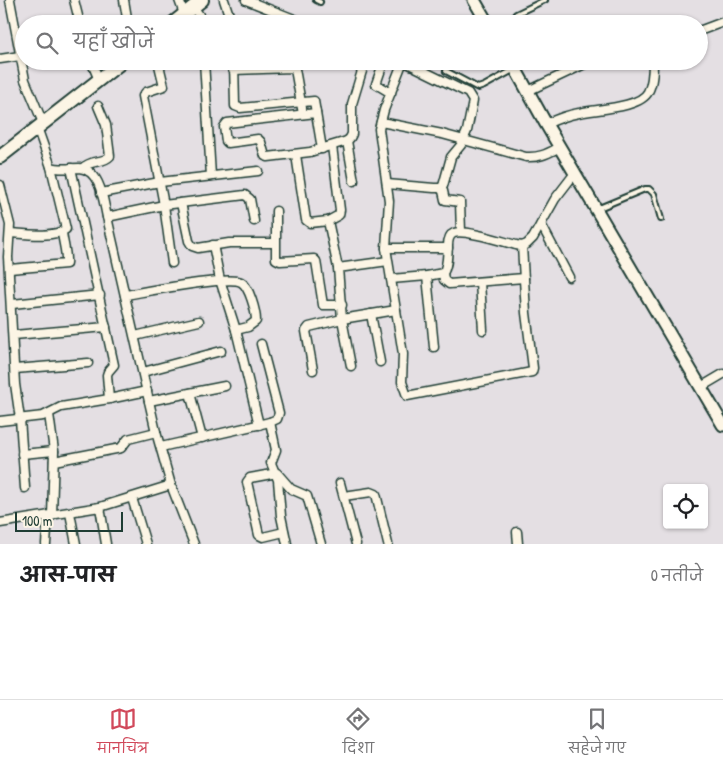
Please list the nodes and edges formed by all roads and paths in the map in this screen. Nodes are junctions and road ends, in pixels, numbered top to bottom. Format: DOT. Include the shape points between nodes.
graph roads {
  1 [pos="10,0"];
  2 [pos="74,0"];
  3 [pos="124,0"];
  4 [pos="179,0"];
  5 [pos="224,0"];
  6 [pos="246,0"];
  7 [pos="474,0"];
  8 [pos="546,0"];
  9 [pos="193,7"];
  10 [pos="516,14"];
  11 [pos="78,15"];
  12 [pos="126,15"];
  13 [pos="183,15"];
  14 [pos="229,15"];
  15 [pos="284,15"];
  16 [pos="483,15"];
  17 [pos="723,22"];
  18 [pos="15,28"];
  19 [pos="708,28"];
  20 [pos="15,57"];
  21 [pos="0,59"];
  22 [pos="23,70"];
  23 [pos="95,70"];
  24 [pos="112,70"];
  25 [pos="160,70"];
  26 [pos="205,70"];
  27 [pos="234,70"];
  28 [pos="295,70"];
  29 [pos="362,70"];
  30 [pos="381,70"];
  31 [pos="399,70"];
  32 [pos="421,70"];
  33 [pos="506,70"];
  34 [pos="516,70"];
  35 [pos="572,70"];
  36 [pos="653,70"];
  37 [pos="446,71"];
  38 [pos="99,80"];
  39 [pos="528,91"];
  40 [pos="390,93"];
  41 [pos="302,101"];
  42 [pos="98,106"];
  43 [pos="316,113"];
  44 [pos="303,114"];
  45 [pos="381,122"];
  46 [pos="546,124"];
  47 [pos="40,125"];
  48 [pos="464,139"];
  49 [pos="347,141"];
  50 [pos="332,146"];
  51 [pos="560,147"];
  52 [pos="322,149"];
  53 [pos="296,155"];
  54 [pos="0,157"];
  55 [pos="51,167"];
  56 [pos="71,168"];
  57 [pos="83,168"];
  58 [pos="258,171"];
  59 [pos="575,173"];
  60 [pos="211,176"];
  61 [pos="354,181"];
  62 [pos="160,182"];
  63 [pos="387,184"];
  64 [pos="0,185"];
  65 [pos="440,188"];
  66 [pos="101,192"];
  67 [pos="182,203"];
  68 [pos="164,205"];
  69 [pos="597,209"];
  70 [pos="276,211"];
  71 [pos="107,217"];
  72 [pos="661,219"];
  73 [pos="254,221"];
  74 [pos="328,222"];
  75 [pos="541,224"];
  76 [pos="62,232"];
  77 [pos="461,232"];
  78 [pos="10,233"];
  79 [pos="275,243"];
  80 [pos="213,245"];
  81 [pos="522,246"];
  82 [pos="386,248"];
  83 [pos="448,248"];
  84 [pos="388,261"];
  85 [pos="172,263"];
  86 [pos="338,268"];
  87 [pos="10,269"];
  88 [pos="443,273"];
  89 [pos="427,276"];
  90 [pos="569,277"];
  91 [pos="524,278"];
  92 [pos="391,279"];
  93 [pos="220,280"];
  94 [pos="480,282"];
  95 [pos="100,295"];
  96 [pos="125,295"];
  97 [pos="12,304"];
  98 [pos="342,305"];
  99 [pos="396,310"];
  100 [pos="371,314"];
  101 [pos="342,319"];
  102 [pos="199,322"];
  103 [pos="106,327"];
  104 [pos="236,330"];
  105 [pos="482,330"];
  106 [pos="14,335"];
  107 [pos="135,336"];
  108 [pos="261,344"];
  109 [pos="434,347"];
  110 [pos="221,351"];
  111 [pos="380,362"];
  112 [pos="88,363"];
  113 [pos="351,366"];
  114 [pos="15,369"];
  115 [pos="313,370"];
  116 [pos="142,372"];
  117 [pos="723,374"];
  118 [pos="225,386"];
  119 [pos="701,387"];
  120 [pos="147,391"];
  121 [pos="190,393"];
  122 [pos="110,399"];
  123 [pos="148,401"];
  124 [pos="49,414"];
  125 [pos="20,419"];
  126 [pos="0,421"];
  127 [pos="270,422"];
  128 [pos="259,425"];
  129 [pos="723,425"];
  130 [pos="156,432"];
  131 [pos="202,438"];
  132 [pos="161,447"];
  133 [pos="54,451"];
  134 [pos="22,454"];
  135 [pos="54,461"];
  136 [pos="275,472"];
  137 [pos="340,484"];
  138 [pos="170,485"];
  139 [pos="25,488"];
  140 [pos="344,496"];
  141 [pos="132,498"];
  142 [pos="100,507"];
  143 [pos="70,513"];
  144 [pos="50,516"];
  145 [pos="0,523"];
  146 [pos="284,532"];
  147 [pos="517,532"];
  148 [pos="46,544"];
  149 [pos="76,544"];
  150 [pos="106,544"];
  151 [pos="146,544"];
  152 [pos="194,544"];
  153 [pos="287,544"];
  154 [pos="321,544"];
  155 [pos="356,544"];
  156 [pos="388,544"];
  157 [pos="518,544"];
  1 -- 18 [label="street"];
  2 -- 11 [label="street"];
  3 -- 12 [label="street"];
  4 -- 9 [label="street"];
  5 -- 14 [label="street"];
  6 -- 15 [label="street"];
  7 -- 16 [label="street"];
  8 -- 10 [label="lane"];
  9 -- 13 [label="main road"];
  17 -- 19 [label="street"];
  20 -- 21 [label="street"];
  22 -- 47 [label="street"];
  23 -- 38 [label="street"];
  24 -- 38 [label="main road"];
  25 -- 62 [label="street" via="164,86 143,96"];
  26 -- 60 [label="street"];
  27 -- 41 [label="street" via="236,108"];
  28 -- 41 [label="street"];
  29 -- 49 [label="street" via="352,104 352,134"];
  30 -- 40 [label="street" via="376,84"];
  31 -- 40 [label="street"];
  32 -- 48 [label="street" via="472,97"];
  33 -- 37 [label="lane" via="478,88"];
  34 -- 39 [label="street"];
  35 -- 39 [label="street"];
  36 -- 46 [label="street" via="648,93 641,100 566,116"];
  38 -- 47 [label="main road"];
  39 -- 46 [label="street"];
  40 -- 45 [label="street"];
  41 -- 43 [label="street" via="314,101"];
  41 -- 44 [label="street"];
  42 -- 57 [label="street" via="106,125 110,156"];
  43 -- 44 [label="street"];
  43 -- 52 [label="street"];
  44 -- 53 [label="street" via="227,123 224,127 227,143 258,139 265,156"];
  45 -- 48 [label="street"];
  45 -- 63 [label="street" via="380,140"];
  46 -- 51 [label="street"];
  47 -- 54 [label="main road"];
  47 -- 55 [label="street"];
  48 -- 51 [label="street" via="535,158"];
  48 -- 65 [label="street" via="451,157 445,182"];
  49 -- 50 [label="street"];
  49 -- 61 [label="street"];
  50 -- 52 [label="street"];
  50 -- 74 [label="street" via="340,210 339,215"];
  51 -- 59 [label="street"];
  52 -- 53 [label="street"];
  53 -- 74 [label="street" via="306,220 310,223"];
  55 -- 56 [label="street"];
  55 -- 76 [label="street" via="67,226"];
  56 -- 57 [label="street"];
  56 -- 95 [label="street"];
  57 -- 66 [label="street" via="95,177"];
  58 -- 60 [label="street"];
  59 -- 69 [label="street"];
  59 -- 75 [label="street"];
  60 -- 62 [label="street"];
  62 -- 66 [label="street"];
  62 -- 68 [label="street"];
  63 -- 65 [label="street"];
  63 -- 82 [label="street"];
  64 -- 78 [label="street"];
  65 -- 77 [label="street" via="444,200 460,202"];
  66 -- 71 [label="street"];
  67 -- 68 [label="street"];
  67 -- 73 [label="street" via="248,196"];
  67 -- 80 [label="street" via="192,246"];
  68 -- 71 [label="street"];
  68 -- 85 [label="street"];
  69 -- 72 [label="lane" via="649,189 654,194"];
  69 -- 119 [label="street"];
  70 -- 79 [label="street"];
  71 -- 96 [label="street"];
  74 -- 86 [label="street"];
  75 -- 81 [label="street" via="528,244"];
  75 -- 90 [label="street"];
  76 -- 78 [label="street"];
  76 -- 87 [label="street" via="66,264"];
  77 -- 81 [label="street"];
  77 -- 83 [label="street" via="451,235"];
  78 -- 87 [label="street"];
  79 -- 80 [label="street"];
  79 -- 98 [label="street" via="277,260 314,258 323,305"];
  80 -- 93 [label="street"];
  81 -- 91 [label="street"];
  82 -- 83 [label="street"];
  82 -- 84 [label="street"];
  83 -- 88 [label="street"];
  84 -- 86 [label="street"];
  84 -- 92 [label="street"];
  86 -- 98 [label="street"];
  87 -- 97 [label="street"];
  88 -- 89 [label="street"];
  88 -- 94 [label="street" via="444,280 450,284"];
  89 -- 92 [label="street"];
  89 -- 109 [label="street"];
  91 -- 94 [label="street"];
  91 -- 99 [label="street" via="533,368 528,374 407,396 402,382 403,354"];
  92 -- 99 [label="street"];
  93 -- 96 [label="street"];
  93 -- 104 [label="street"];
  93 -- 104 [label="street" via="242,282 256,315 252,325"];
  94 -- 105 [label="street"];
  95 -- 97 [label="street"];
  95 -- 103 [label="street"];
  96 -- 107 [label="street"];
  97 -- 106 [label="street"];
  98 -- 101 [label="street"];
  99 -- 100 [label="street"];
  100 -- 101 [label="street"];
  100 -- 111 [label="street"];
  101 -- 113 [label="street"];
  101 -- 115 [label="street" via="307,329"];
  102 -- 107 [label="street"];
  103 -- 106 [label="street"];
  103 -- 122 [label="street" via="114,365 107,375"];
  104 -- 128 [label="street"];
  106 -- 114 [label="street"];
  107 -- 116 [label="street"];
  108 -- 127 [label="street" via="279,413 277,419"];
  110 -- 116 [label="street"];
  112 -- 114 [label="street"];
  114 -- 125 [label="street"];
  116 -- 120 [label="street"];
  117 -- 119 [label="street"];
  118 -- 121 [label="street"];
  119 -- 129 [label="street"];
  120 -- 122 [label="street"];
  120 -- 123 [label="street"];
  121 -- 123 [label="street"];
  121 -- 131 [label="street"];
  122 -- 124 [label="street" via="61,407"];
  123 -- 130 [label="street"];
  124 -- 125 [label="street"];
  124 -- 133 [label="street"];
  125 -- 126 [label="street"];
  125 -- 134 [label="street"];
  127 -- 128 [label="street"];
  127 -- 136 [label="street" via="276,445 271,463"];
  128 -- 131 [label="street"];
  130 -- 132 [label="street"];
  130 -- 135 [label="street" via="128,439 121,448"];
  131 -- 132 [label="street"];
  132 -- 138 [label="street"];
  133 -- 134 [label="street"];
  133 -- 135 [label="street"];
  134 -- 139 [label="street"];
  135 -- 144 [label="street"];
  136 -- 146 [label="street"];
  136 -- 146 [label="street" via="250,478 247,482 259,536"];
  136 -- 154 [label="street" via="291,489 307,496"];
  137 -- 140 [label="street"];
  138 -- 141 [label="street"];
  138 -- 152 [label="street"];
  140 -- 155 [label="street"];
  140 -- 156 [label="street" via="376,494"];
  141 -- 142 [label="street"];
  141 -- 151 [label="street"];
  142 -- 143 [label="street"];
  142 -- 150 [label="street"];
  143 -- 144 [label="street"];
  143 -- 149 [label="street"];
  144 -- 145 [label="street"];
  144 -- 148 [label="street"];
  146 -- 153 [label="street"];
  147 -- 157 [label="street"];
}
